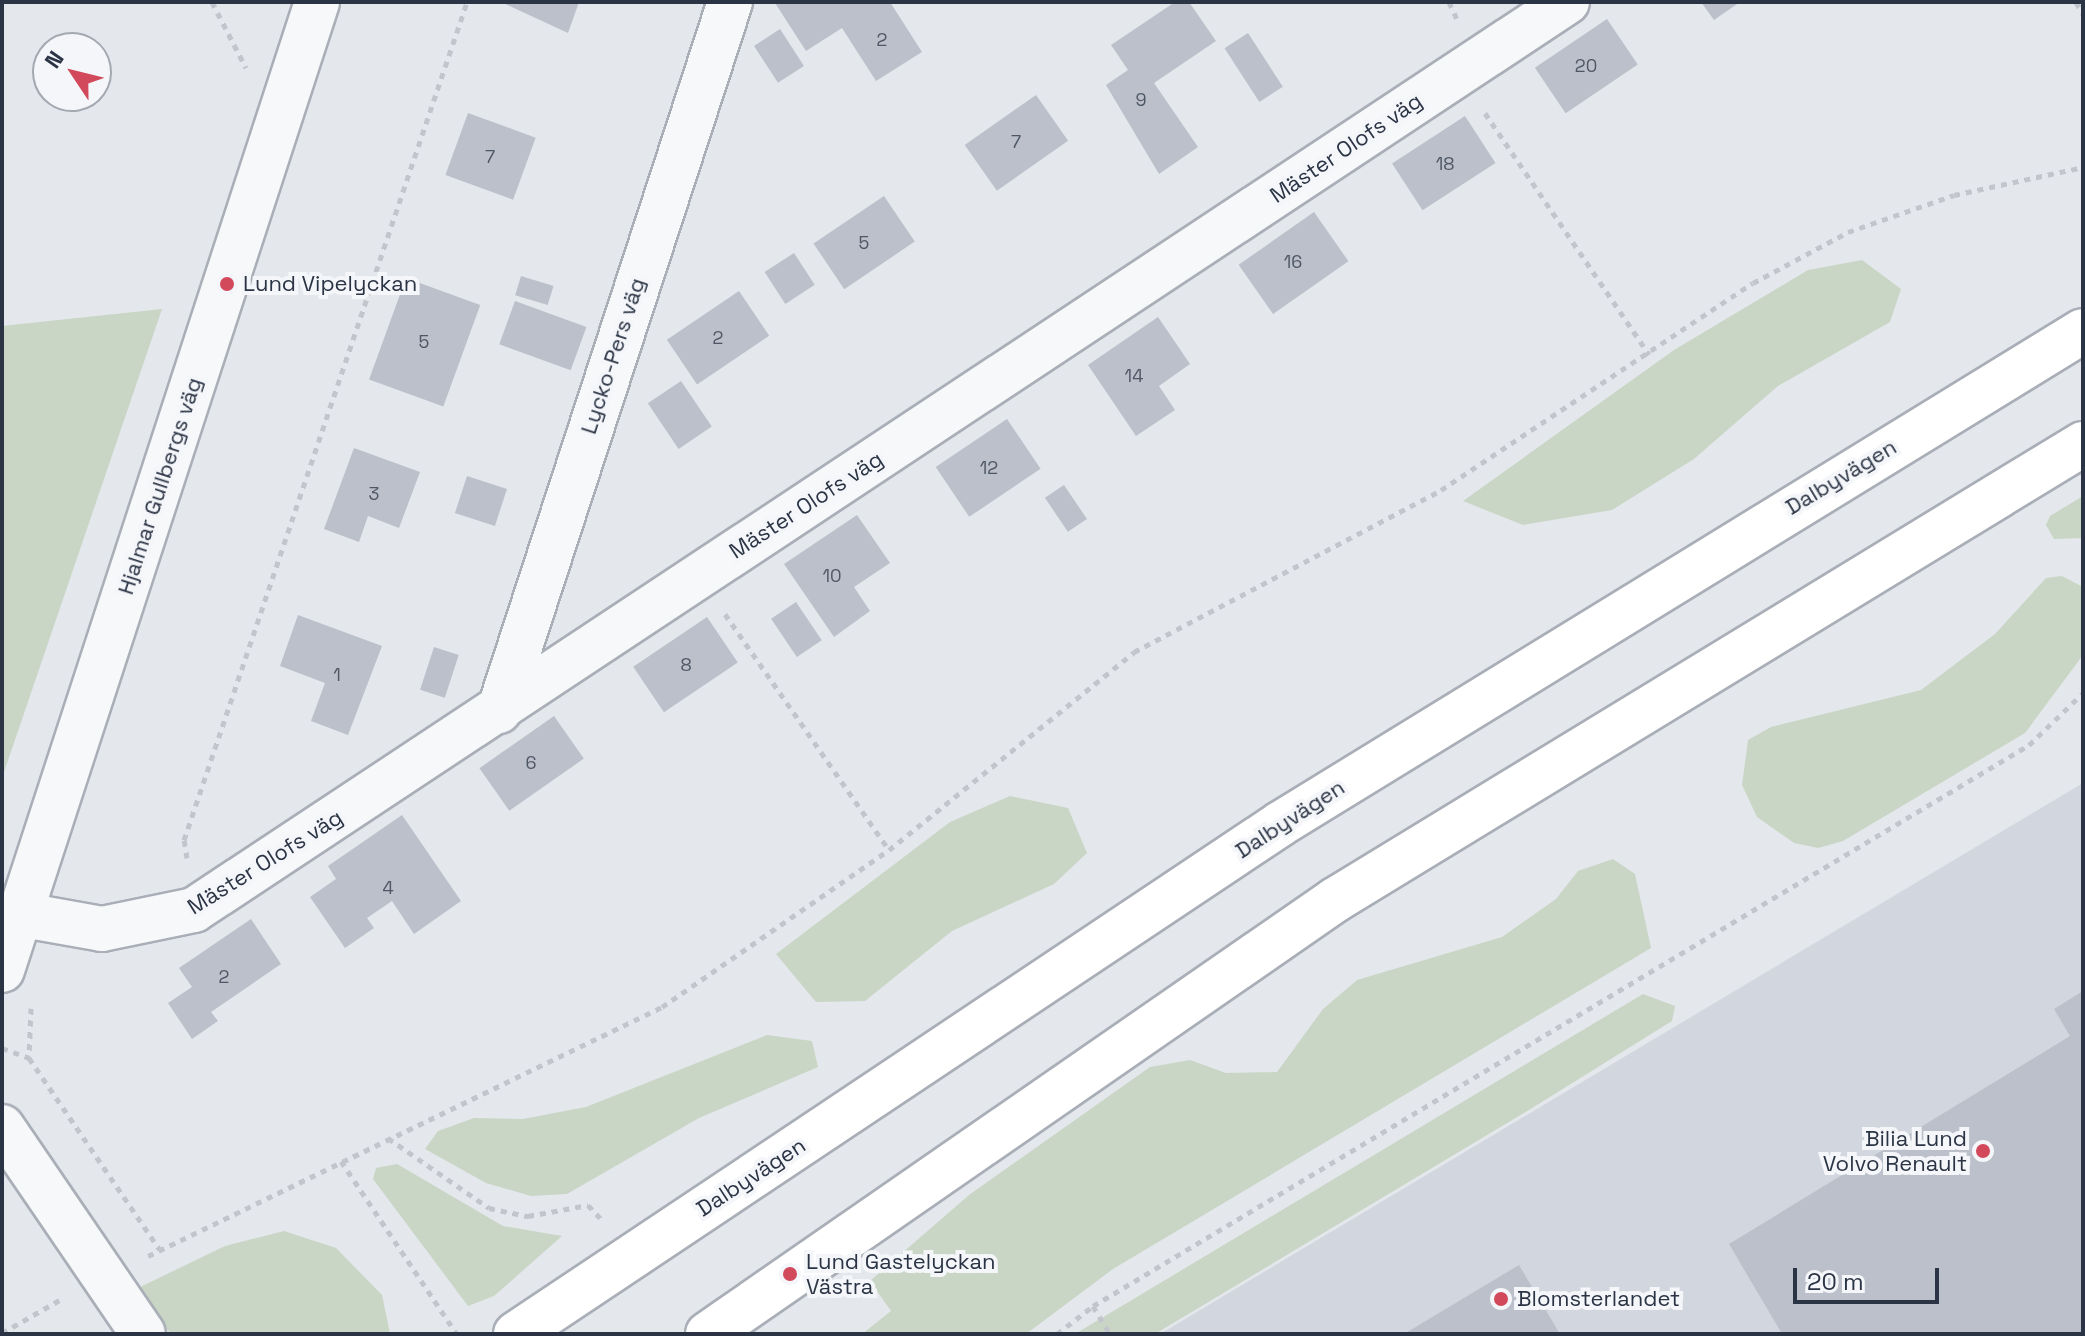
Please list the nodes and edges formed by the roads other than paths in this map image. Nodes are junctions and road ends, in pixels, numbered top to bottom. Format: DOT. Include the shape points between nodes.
graph roads {
  1 [pos="317,2"];
  2 [pos="730,2"];
  3 [pos="1567,2"];
  4 [pos="2083,331"];
  5 [pos="2083,444"];
  6 [pos="499,711"];
  7 [pos="18,914"];
  8 [pos="2,970"];
  9 [pos="2,1127"];
  10 [pos="143,1334"];
  11 [pos="516,1334"];
  12 [pos="708,1334"];
  1 -- 7 [label="street, Hjalmar Gullbergs väg"];
  2 -- 6 [label="street, Lycko-Pers väg"];
  3 -- 6 [label="street, Mäster Olofs väg"];
  4 -- 11 [label="main road, Dalbyvägen" via="1280,824"];
  5 -- 12 [label="main road" via="1335,900"];
  6 -- 7 [label="street, Mäster Olofs väg" via="194,910 102,929"];
  7 -- 8 [label="street, Hjalmar Gullbergs väg"];
  9 -- 10 [label="street"];
}
